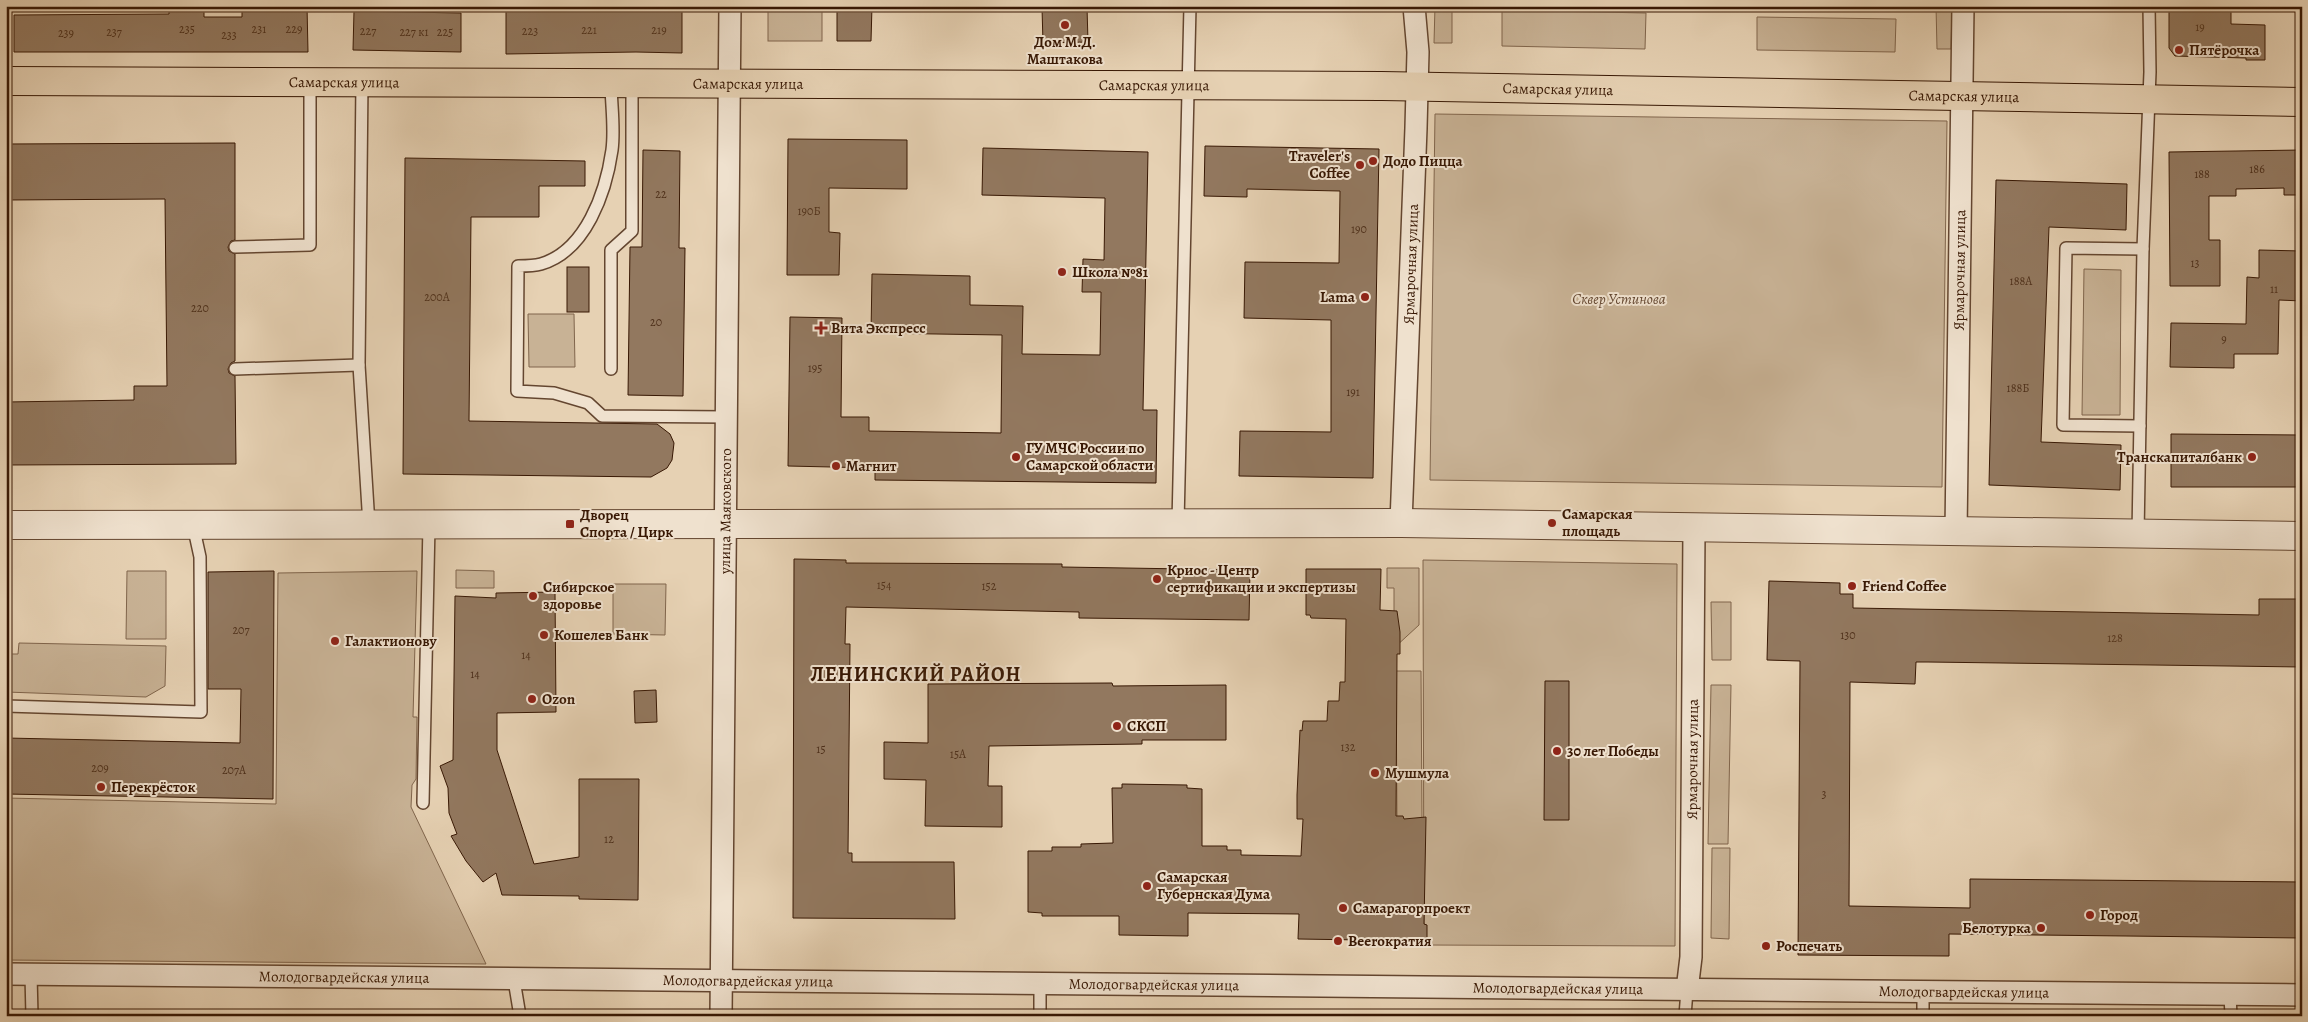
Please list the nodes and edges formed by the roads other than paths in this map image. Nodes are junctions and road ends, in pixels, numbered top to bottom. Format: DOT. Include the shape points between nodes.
graph roads {
  1 [pos="730,6"];
  2 [pos="1190,6"];
  3 [pos="1414,6"];
  4 [pos="1963,6"];
  5 [pos="2149,6"];
  6 [pos="6,81"];
  7 [pos="310,81"];
  8 [pos="362,81"];
  9 [pos="622,82"];
  10 [pos="729,82"];
  11 [pos="1189,86"];
  12 [pos="1416,87"];
  13 [pos="1962,96"];
  14 [pos="2149,99"];
  15 [pos="2302,102"];
  16 [pos="235,247"];
  17 [pos="2144,249"];
  18 [pos="359,365"];
  19 [pos="235,368"];
  20 [pos="611,369"];
  21 [pos="726,416"];
  22 [pos="2140,426"];
  23 [pos="1178,523"];
  24 [pos="1401,523"];
  25 [pos="725,524"];
  26 [pos="6,525"];
  27 [pos="193,525"];
  28 [pos="369,525"];
  29 [pos="429,525"];
  30 [pos="1694,529"];
  31 [pos="1956,532"];
  32 [pos="2138,534"];
  33 [pos="2302,536"];
  34 [pos="6,706"];
  35 [pos="423,803"];
  36 [pos="6,974"];
  37 [pos="30,975"];
  38 [pos="514,980"];
  39 [pos="722,980"];
  40 [pos="1040,983"];
  41 [pos="1687,990"];
  42 [pos="1923,992"];
  43 [pos="2230,995"];
  44 [pos="2302,995"];
  45 [pos="32,1016"];
  46 [pos="520,1016"];
  47 [pos="721,1016"];
  48 [pos="1040,1016"];
  49 [pos="1685,1016"];
  50 [pos="1923,1016"];
  51 [pos="2231,1016"];
  1 -- 10 [label="street, улица Маяковского"];
  2 -- 11 [label="lane"];
  3 -- 12 [label="street, Ярмарочная улица" via="1418,52"];
  4 -- 13 [label="street, Ярмарочная улица"];
  5 -- 14 [label="lane"];
  6 -- 7 [label="main road, Самарская улица"];
  7 -- 8 [label="main road, Самарская улица"];
  7 -- 16 [label="lane" via="310,245"];
  8 -- 9 [label="main road, Самарская улица"];
  8 -- 18 [label="lane"];
  9 -- 10 [label="main road, Самарская улица"];
  9 -- 20 [label="lane" via="632,231 611,250"];
  9 -- 21 [label="lane" via="604,187 585,229 564,253 541,264 518,266 517,391 554,393 588,403 602,416"];
  10 -- 11 [label="main road, Самарская улица"];
  10 -- 21 [label="street, улица Маяковского"];
  11 -- 12 [label="main road, Самарская улица"];
  11 -- 23 [label="lane"];
  12 -- 13 [label="main road, Самарская улица"];
  12 -- 24 [label="street, Ярмарочная улица"];
  13 -- 14 [label="main road, Самарская улица"];
  13 -- 31 [label="street, Ярмарочная улица"];
  14 -- 15 [label="main road, Самарская улица"];
  14 -- 17 [label="lane"];
  17 -- 22 [label="lane"];
  17 -- 22 [label="lane" via="2066,248 2062,425"];
  18 -- 19 [label="lane"];
  18 -- 28 [label="lane"];
  21 -- 25 [label="street, улица Маяковского"];
  22 -- 32 [label="lane"];
  23 -- 24 [label="street"];
  23 -- 25 [label="street"];
  24 -- 30 [label="street"];
  25 -- 29 [label="street"];
  25 -- 39 [label="street, улица Маяковского"];
  26 -- 27 [label="street"];
  27 -- 28 [label="street"];
  27 -- 34 [label="lane" via="200,557 201,712"];
  28 -- 29 [label="street"];
  29 -- 35 [label="lane"];
  30 -- 31 [label="street"];
  30 -- 41 [label="street, Ярмарочная улица" via="1691,957"];
  31 -- 32 [label="street"];
  32 -- 33 [label="street"];
  36 -- 37 [label="street, Молодогвардейская улица"];
  37 -- 38 [label="street, Молодогвардейская улица"];
  37 -- 45 [label="lane"];
  38 -- 39 [label="street, Молодогвардейская улица"];
  38 -- 46 [label="lane"];
  39 -- 40 [label="street, Молодогвардейская улица"];
  39 -- 47 [label="street, улица Маяковского"];
  40 -- 41 [label="street, Молодогвардейская улица"];
  40 -- 48 [label="lane"];
  41 -- 42 [label="street, Молодогвардейская улица"];
  41 -- 49 [label="lane"];
  42 -- 43 [label="street, Молодогвардейская улица"];
  42 -- 50 [label="lane"];
  43 -- 44 [label="street, Молодогвардейская улица"];
  43 -- 51 [label="lane"];
}
